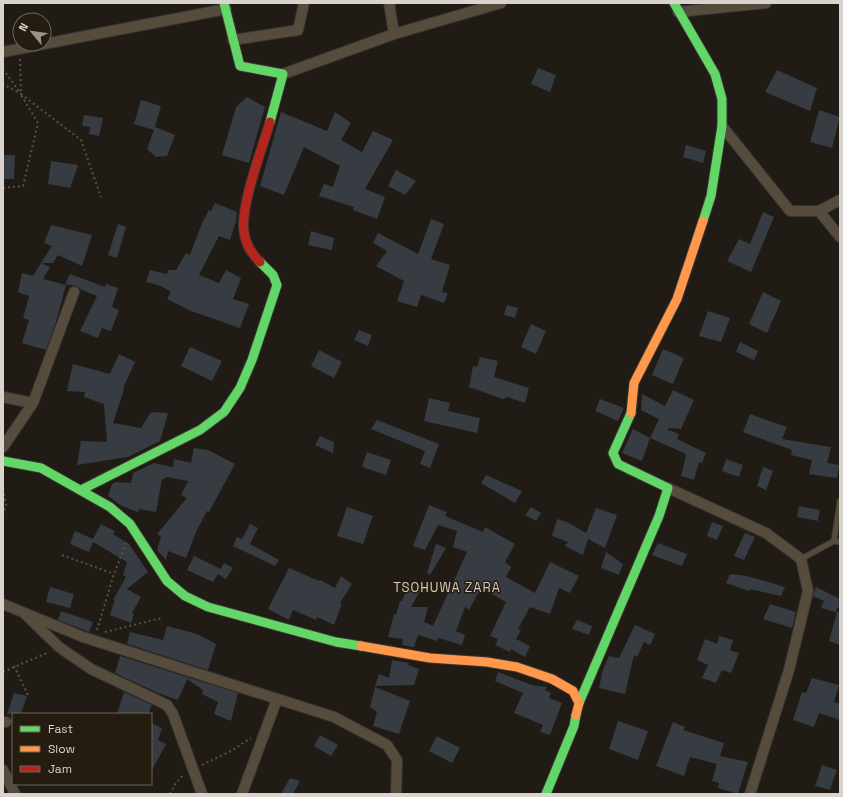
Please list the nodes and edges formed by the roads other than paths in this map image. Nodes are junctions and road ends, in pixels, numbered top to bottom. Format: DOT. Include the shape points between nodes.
graph roads {
  1 [pos="304,3"];
  2 [pos="389,3"];
  3 [pos="501,3"];
  4 [pos="766,3"];
  5 [pos="225,6"];
  6 [pos="676,7"];
  7 [pos="394,34"];
  8 [pos="233,40"];
  9 [pos="52,42"];
  10 [pos="283,74"];
  11 [pos="722,126"];
  12 [pos="840,200"];
  13 [pos="819,211"];
  14 [pos="840,237"];
  15 [pos="74,292"];
  16 [pos="3,397"];
  17 [pos="33,403"];
  18 [pos="3,447"];
  19 [pos="3,461"];
  20 [pos="668,488"];
  21 [pos="81,490"];
  22 [pos="840,501"];
  23 [pos="834,541"];
  24 [pos="840,542"];
  25 [pos="801,559"];
  26 [pos="3,604"];
  27 [pos="19,609"];
  28 [pos="277,699"];
  29 [pos="579,703"];
  30 [pos="3,770"];
  31 [pos="15,794"];
  32 [pos="202,794"];
  33 [pos="242,794"];
  34 [pos="396,794"];
  35 [pos="546,794"];
  36 [pos="750,794"];
  1 -- 8 [label="street" via="298,30"];
  2 -- 7 [label="street"];
  3 -- 7 [label="street"];
  4 -- 6 [label="street"];
  5 -- 8 [label="street"];
  5 -- 9 [label="street"];
  6 -- 11 [label="street" via="715,74 722,99"];
  7 -- 10 [label="street"];
  8 -- 10 [label="street" via="240,66"];
  10 -- 21 [label="street" via="246,205 244,232 250,252 273,275 277,285 240,388 224,412 200,430"];
  11 -- 13 [label="street" via="790,211"];
  11 -- 20 [label="street" via="711,196 676,299 634,383 632,411 613,453 618,464"];
  12 -- 13 [label="street"];
  13 -- 14 [label="street"];
  15 -- 17 [label="street"];
  16 -- 17 [label="street"];
  17 -- 18 [label="street"];
  19 -- 21 [label="street" via="41,468"];
  20 -- 25 [label="street" via="766,533"];
  20 -- 29 [label="street" via="659,516"];
  21 -- 29 [label="street" via="110,507 133,527 167,581 185,596 208,607 336,642 430,658 517,667 573,691"];
  22 -- 23 [label="lane"];
  23 -- 24 [label="lane"];
  23 -- 25 [label="lane"];
  25 -- 36 [label="street" via="808,591 789,670"];
  26 -- 27 [label="street"];
  27 -- 28 [label="street" via="95,638"];
  27 -- 32 [label="street" via="60,648 91,669 166,706 173,714"];
  28 -- 33 [label="street"];
  28 -- 34 [label="street" via="334,717 387,745 397,760"];
  29 -- 35 [label="street" via="572,732"];
  30 -- 31 [label="street"];
}
